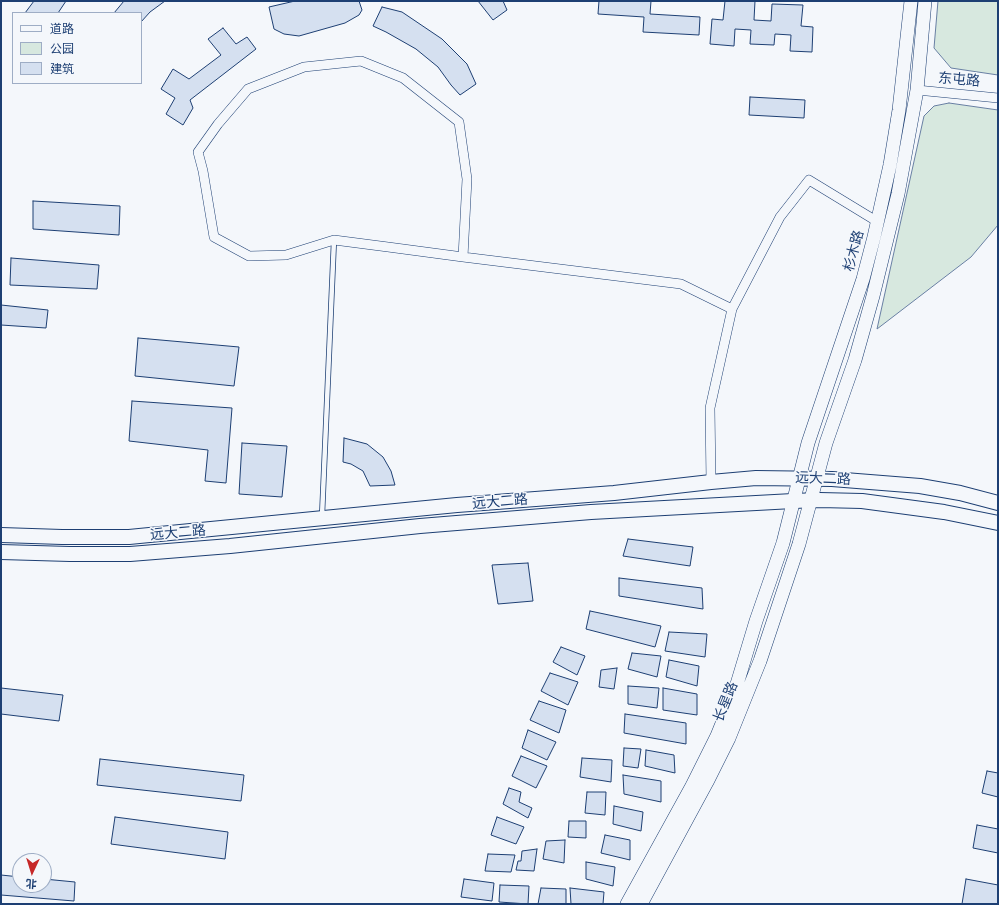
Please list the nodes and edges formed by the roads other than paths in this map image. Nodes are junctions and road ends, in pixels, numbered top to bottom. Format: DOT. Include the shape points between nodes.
graph roads {
  1 [pos="911,1"];
  2 [pos="925,1"];
  3 [pos="917,90"];
  4 [pos="998,98"];
  5 [pos="878,222"];
  6 [pos="334,240"];
  7 [pos="463,257"];
  8 [pos="732,310"];
  9 [pos="799,478"];
  10 [pos="816,478"];
  11 [pos="711,482"];
  12 [pos="793,500"];
  13 [pos="811,500"];
  14 [pos="998,503"];
  15 [pos="322,519"];
  16 [pos="998,523"];
  17 [pos="1,535"];
  18 [pos="1,552"];
  19 [pos="627,904"];
  20 [pos="641,904"];
  1 -- 5 [label="main road, 杉木路" via="899,110"];
  2 -- 3 [label="main road, 杉木路"];
  3 -- 4 [label="street, 东屯路"];
  3 -- 10 [label="main road, 杉木路" via="898,194 875,288 855,360"];
  5 -- 8 [label="street" via="809,180 780,217"];
  5 -- 9 [label="main road, 杉木路" via="863,279 808,443"];
  6 -- 7 [label="street"];
  6 -- 7 [label="street" via="286,255 249,256 214,237 198,152 248,89 304,67 361,61 403,78 459,122 467,179"];
  6 -- 15 [label="lane"];
  7 -- 8 [label="street" via="681,284"];
  8 -- 11 [label="street" via="710,408"];
  9 -- 10 [label="main road, 远大二路"];
  9 -- 11 [label="main road, 远大二路"];
  9 -- 12 [label="main road, 杉木路"];
  10 -- 13 [label="main road, 杉木路"];
  10 -- 14 [label="main road, 远大二路" via="920,486"];
  11 -- 15 [label="main road, 远大二路"];
  12 -- 13 [label="main road, 远大二路"];
  12 -- 18 [label="main road, 远大二路" via="583,512 130,554"];
  12 -- 19 [label="main road, 长星路" via="783,543 734,694 717,736"];
  13 -- 16 [label="main road, 远大二路" via="862,501 904,506"];
  13 -- 20 [label="main road, 长星路" via="760,661 729,738"];
  15 -- 17 [label="main road, 远大二路" via="128,537"];
}
